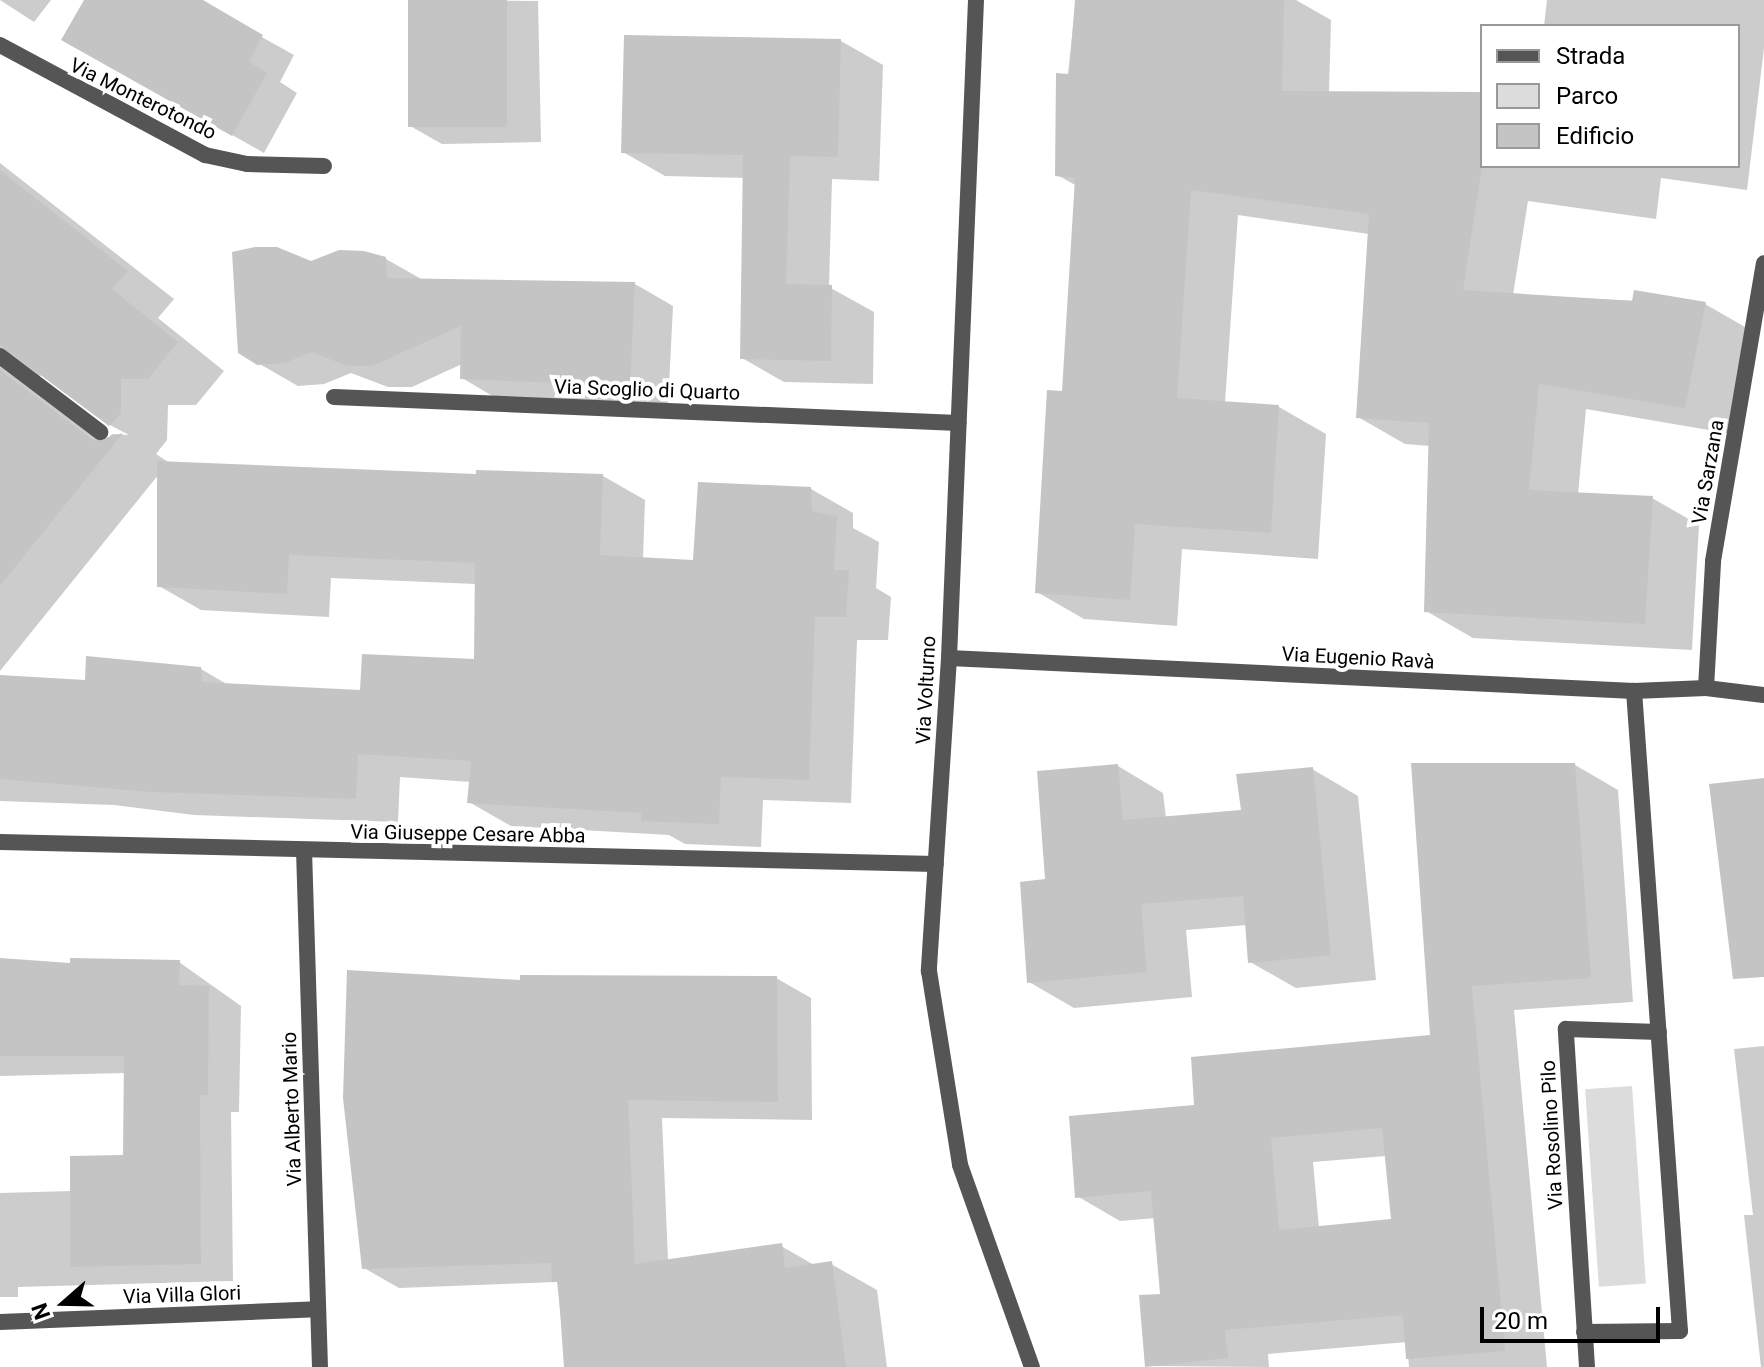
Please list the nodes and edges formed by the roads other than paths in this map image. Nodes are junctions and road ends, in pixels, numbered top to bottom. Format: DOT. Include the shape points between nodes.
graph roads {
  1 [pos="976,0"];
  2 [pos="0,45"];
  3 [pos="324,166"];
  4 [pos="1764,263"];
  5 [pos="0,356"];
  6 [pos="334,397"];
  7 [pos="958,423"];
  8 [pos="100,432"];
  9 [pos="949,658"];
  10 [pos="1706,688"];
  11 [pos="1634,691"];
  12 [pos="1764,695"];
  13 [pos="0,842"];
  14 [pos="304,850"];
  15 [pos="936,864"];
  16 [pos="1659,1032"];
  17 [pos="317,1309"];
  18 [pos="0,1322"];
  19 [pos="1584,1332"];
  20 [pos="320,1367"];
  21 [pos="1032,1367"];
  22 [pos="1587,1367"];
  1 -- 7 [label="street, Via Volturno"];
  2 -- 3 [label="street, Via Monterotondo" via="205,155 247,164"];
  4 -- 10 [label="street, Via Sarzana" via="1713,561"];
  5 -- 8 [label="street"];
  6 -- 7 [label="street, Via Scoglio di Quarto"];
  7 -- 9 [label="street, Via Volturno"];
  9 -- 11 [label="street, Via Eugenio Ravà"];
  9 -- 15 [label="street, Via Volturno"];
  10 -- 11 [label="street, Via Eugenio Ravà"];
  10 -- 12 [label="street, Via Eugenio Ravà"];
  11 -- 16 [label="street"];
  13 -- 14 [label="street, Via Giuseppe Cesare Abba"];
  14 -- 15 [label="street, Via Giuseppe Cesare Abba"];
  14 -- 17 [label="street, Via Alberto Mario"];
  15 -- 21 [label="street, Via Volturno" via="929,971 960,1165"];
  16 -- 19 [label="street" via="1680,1331"];
  16 -- 19 [label="street, Via Rosolino Pilo" via="1566,1029"];
  17 -- 18 [label="street, Via Villa Glori"];
  17 -- 20 [label="street, Via Alberto Mario"];
  19 -- 22 [label="street, Via Rosolino Pilo"];
}
